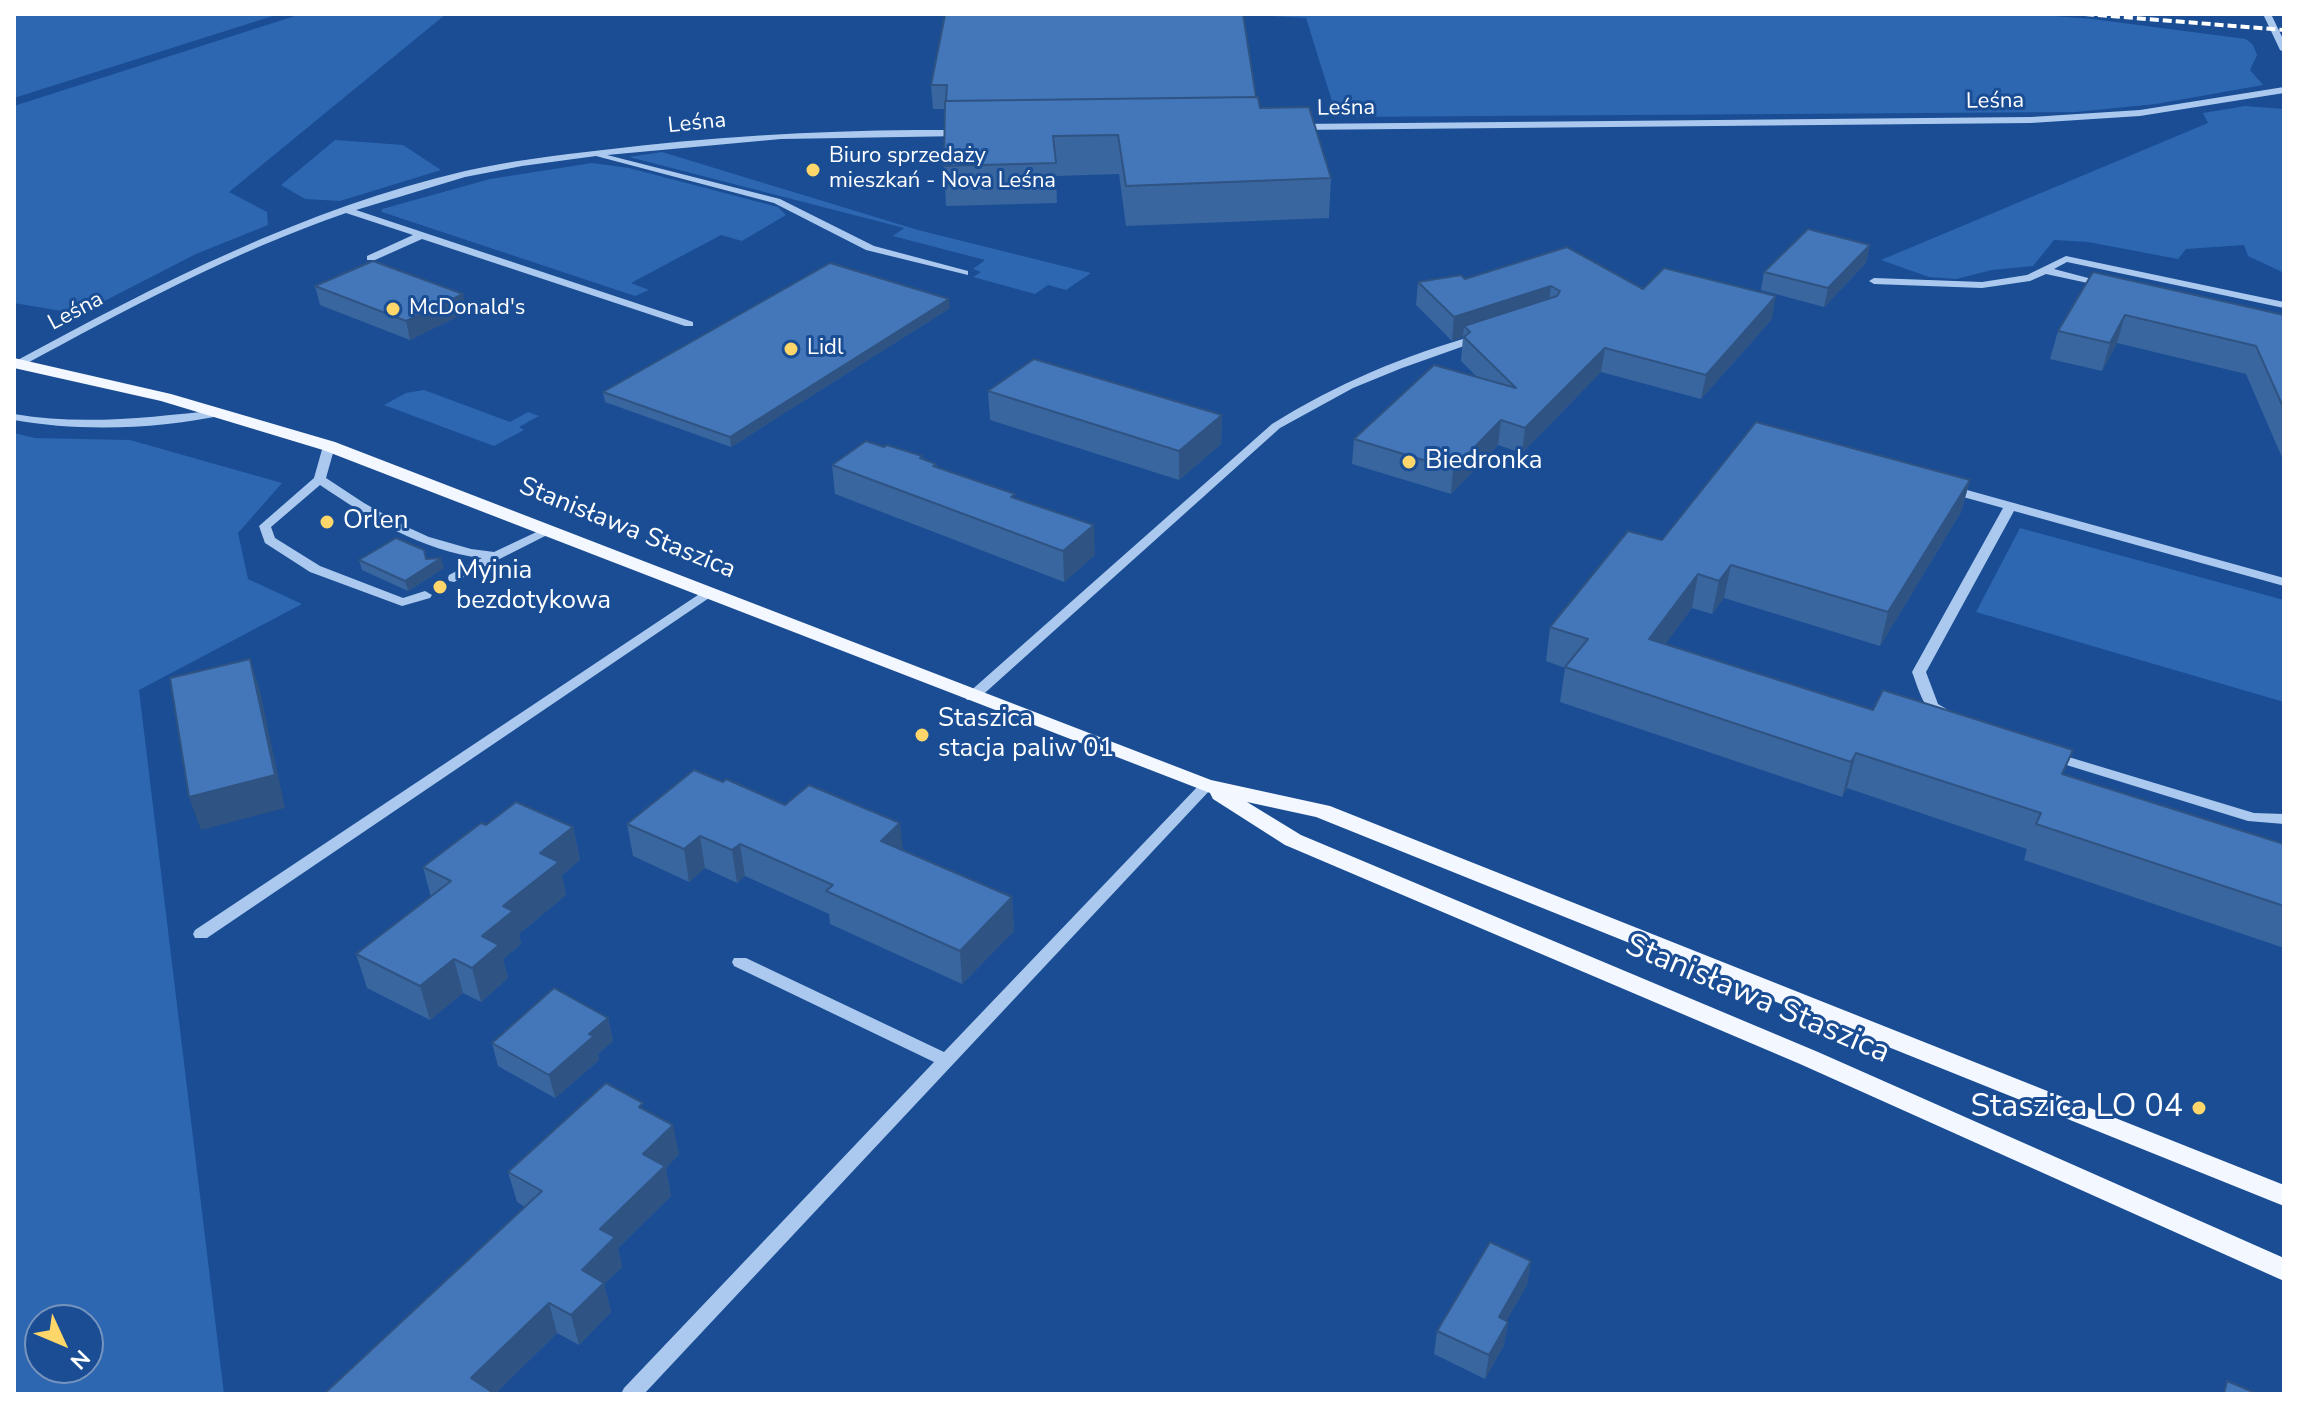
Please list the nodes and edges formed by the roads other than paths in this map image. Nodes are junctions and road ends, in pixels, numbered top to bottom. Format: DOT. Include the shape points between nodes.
graph roads {
  1 [pos="2267,14"];
  2 [pos="2284,50"];
  3 [pos="2284,90"];
  4 [pos="1278,128"];
  5 [pos="982,133"];
  6 [pos="592,154"];
  7 [pos="346,210"];
  8 [pos="422,235"];
  9 [pos="371,258"];
  10 [pos="2044,270"];
  11 [pos="964,273"];
  12 [pos="1874,281"];
  13 [pos="2175,282"];
  14 [pos="2122,287"];
  15 [pos="2150,287"];
  16 [pos="2284,305"];
  17 [pos="689,324"];
  18 [pos="1490,334"];
  19 [pos="16,363"];
  20 [pos="222,412"];
  21 [pos="14,417"];
  22 [pos="329,446"];
  23 [pos="320,479"];
  24 [pos="1933,485"];
  25 [pos="2010,506"];
  26 [pos="549,531"];
  27 [pos="495,556"];
  28 [pos="454,578"];
  29 [pos="2284,582"];
  30 [pos="397,586"];
  31 [pos="707,593"];
  32 [pos="383,595"];
  33 [pos="425,595"];
  34 [pos="972,697"];
  35 [pos="1959,721"];
  36 [pos="2031,749"];
  37 [pos="1206,786"];
  38 [pos="2284,819"];
  39 [pos="201,934"];
  40 [pos="740,962"];
  41 [pos="947,1061"];
  42 [pos="2284,1196"];
  43 [pos="2284,1270"];
  44 [pos="631,1394"];
  1 -- 2 [label="street"];
  3 -- 4 [label="street, Leśna" via="2140,113 2055,119"];
  5 -- 6 [label="street, Leśna" via="752,137"];
  6 -- 7 [label="street, Leśna" via="486,169"];
  6 -- 11 [label="street" via="777,201 870,248"];
  7 -- 8 [label="street"];
  7 -- 19 [label="street, Leśna" via="173,281"];
  8 -- 9 [label="street"];
  8 -- 17 [label="street"];
  10 -- 12 [label="street" via="2030,278 1982,285"];
  10 -- 13 [label="street" via="2066,259"];
  10 -- 14 [label="street"];
  13 -- 15 [label="street"];
  13 -- 16 [label="street"];
  18 -- 34 [label="street" via="1372,373 1276,426"];
  19 -- 20 [label="main road, Stanisława Staszica"];
  20 -- 21 [label="street" via="130,422"];
  20 -- 22 [label="main road, Stanisława Staszica"];
  22 -- 23 [label="street"];
  22 -- 26 [label="main road, Stanisława Staszica"];
  23 -- 27 [label="street" via="369,513 452,554"];
  23 -- 32 [label="street" via="265,526 269,540 315,569"];
  24 -- 25 [label="street"];
  25 -- 29 [label="street"];
  25 -- 35 [label="street" via="1919,672 1932,706"];
  26 -- 27 [label="street"];
  26 -- 31 [label="main road, Stanisława Staszica"];
  27 -- 28 [label="street"];
  30 -- 32 [label="street"];
  31 -- 34 [label="main road, Stanisława Staszica"];
  31 -- 39 [label="street"];
  32 -- 33 [label="street" via="402,602"];
  34 -- 37 [label="main road, Stanisława Staszica"];
  36 -- 38 [label="street" via="2253,818"];
  37 -- 41 [label="street"];
  37 -- 42 [label="main road, Stanisława Staszica" via="1322,811"];
  37 -- 43 [label="main road, Stanisława Staszica" via="1293,840 1809,1058"];
  40 -- 41 [label="street"];
  41 -- 44 [label="street"];
}
